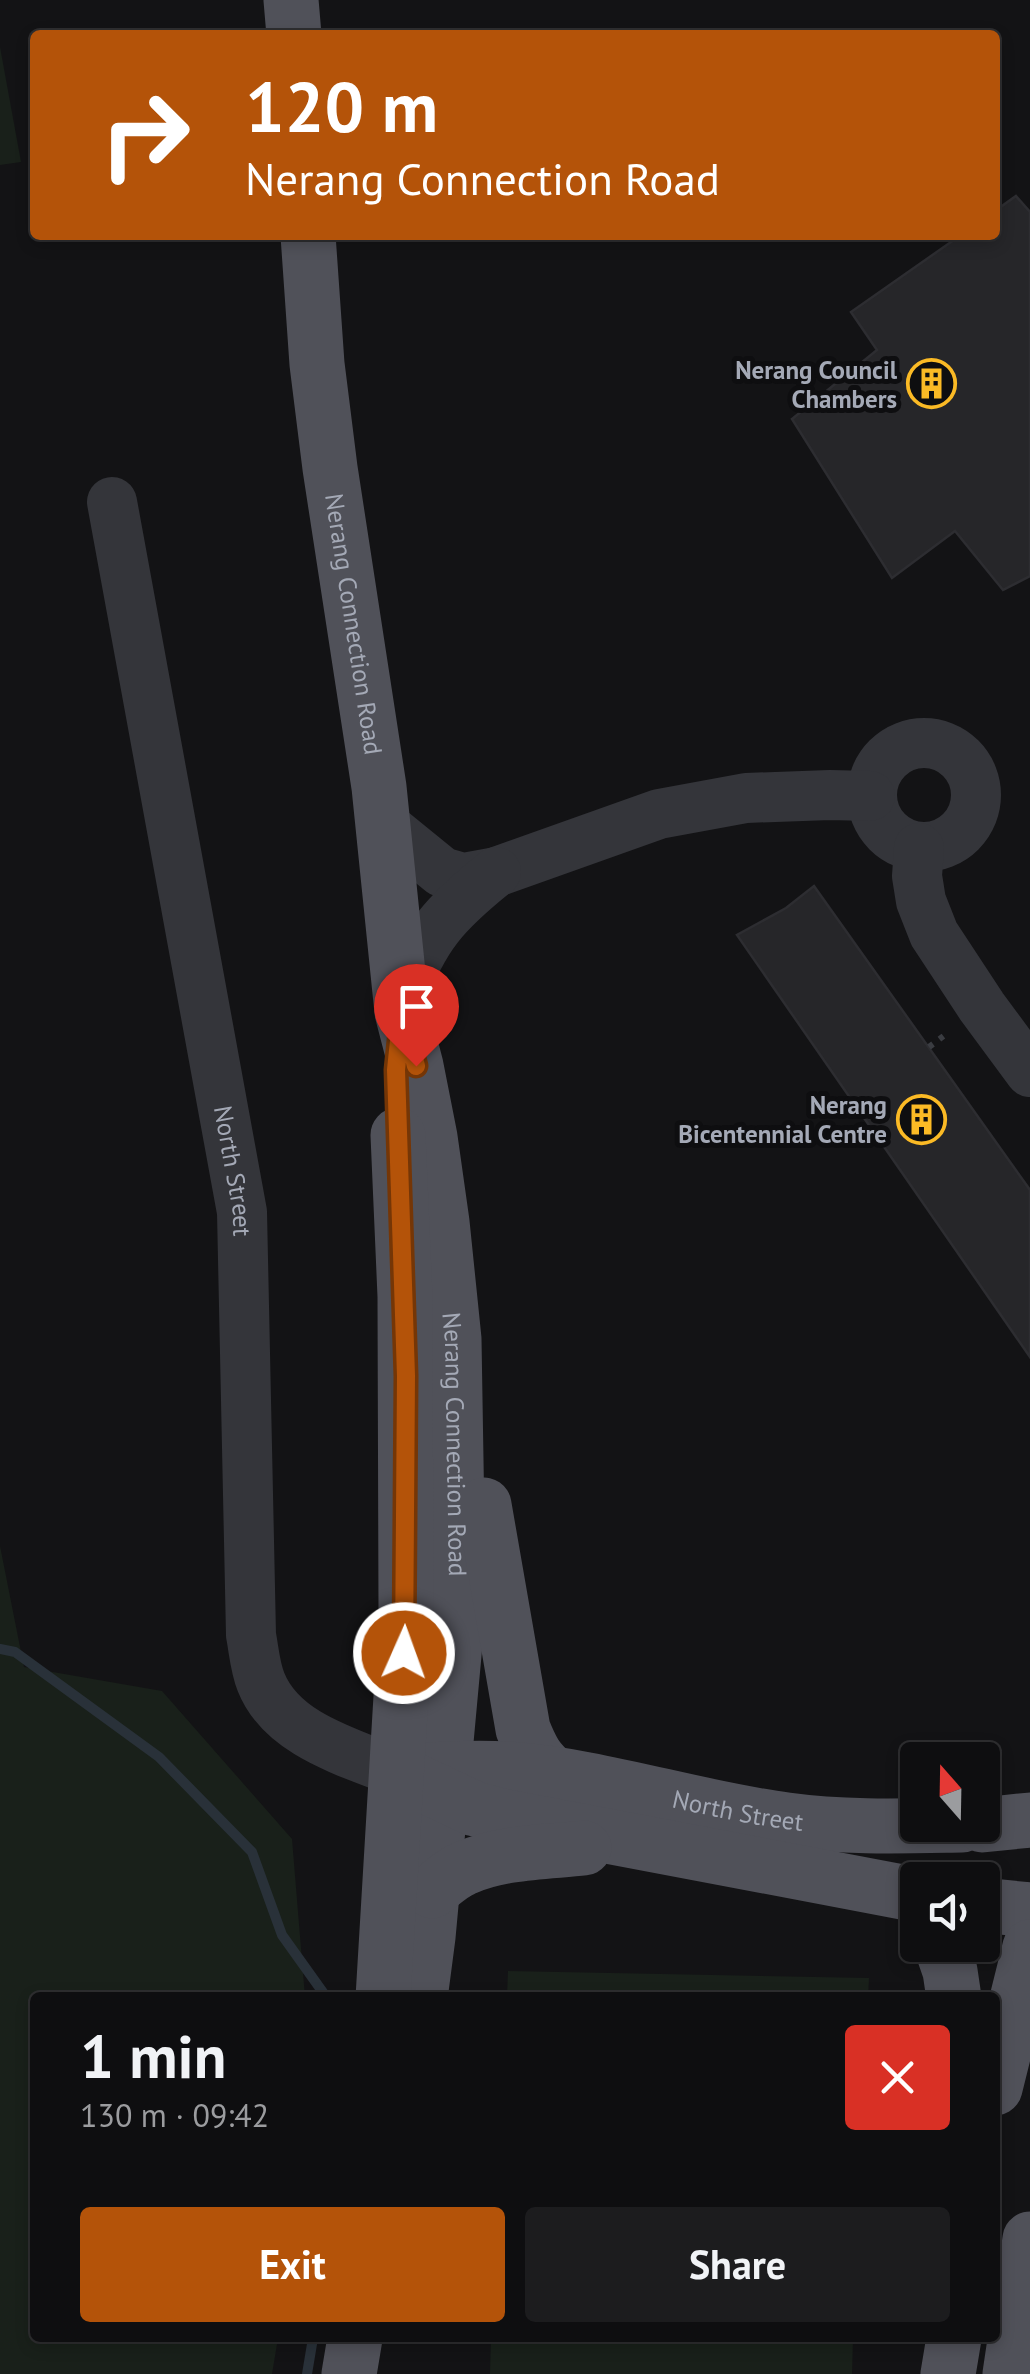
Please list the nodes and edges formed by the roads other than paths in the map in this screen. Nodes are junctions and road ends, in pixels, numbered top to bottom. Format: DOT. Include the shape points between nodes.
graph roads {
  1 [pos="291,0"];
  2 [pos="294,30"];
  3 [pos="308,240"];
  4 [pos="112,502"];
  5 [pos="870,796"];
  6 [pos="384,824"];
  7 [pos="919,848"];
  8 [pos="496,872"];
  9 [pos="402,1005"];
  10 [pos="1030,1072"];
  11 [pos="454,1339"];
  12 [pos="555,1776"];
  13 [pos="428,1778"];
  14 [pos="1030,1820"];
  15 [pos="1000,1822"];
  16 [pos="900,1826"];
  17 [pos="642,1843"];
  18 [pos="432,1891"];
  19 [pos="900,1896"];
  20 [pos="1000,1907"];
  21 [pos="1030,1910"];
  22 [pos="1030,1947"];
  23 [pos="947,1962"];
  24 [pos="384,1992"];
  25 [pos="421,1992"];
  26 [pos="953,1992"];
  27 [pos="1000,2068"];
  28 [pos="1030,2239"];
  29 [pos="354,2342"];
  30 [pos="953,2342"];
  31 [pos="349,2374"];
  32 [pos="948,2374"];
  33 [pos="1010,2374"];
  1 -- 2 [label="main road"];
  3 -- 6 [label="main road, Nerang Connection Road" via="317,364"];
  4 -- 13 [label="street, North Street" via="242,1212 255,1658 262,1684 288,1720 323,1741"];
  5 -- 7 [label="street" via="876,821 894,840"];
  5 -- 7 [label="street" via="884,758 918,741 947,746 970,766 978,794 970,823 948,842"];
  5 -- 8 [label="street" via="746,798 658,814"];
  6 -- 8 [label="street" via="448,875"];
  6 -- 9 [label="main road, Nerang Connection Road"];
  7 -- 10 [label="street" via="920,900 934,934"];
  8 -- 9 [label="street" via="433,931 412,967"];
  9 -- 11 [label="main road, Nerang Connection Road" via="430,1137"];
  9 -- 13 [label="main road, Nerang Connection Road" via="396,1070 406,1613"];
  11 -- 12 [label="main road" via="522,1729 533,1755"];
  11 -- 13 [label="main road, Nerang Connection Road" via="456,1633"];
  12 -- 13 [label="main road, North Street" via="512,1770"];
  12 -- 16 [label="main road, North Street" via="787,1820"];
  13 -- 17 [label="main road, North Street" via="476,1809"];
  13 -- 18 [label="main road, Nerang Connection Road"];
  13 -- 24 [label="main road, Nerang Connection Road"];
  14 -- 15 [label="main road"];
  17 -- 18 [label="main road" via="492,1860 452,1874"];
  17 -- 19 [label="main road, North Street"];
  18 -- 25 [label="main road, Nerang Connection Road"];
  20 -- 21 [label="main road"];
  22 -- 27 [label="main road"];
  23 -- 26 [label="main road"];
  28 -- 33 [label="main road"];
  29 -- 31 [label="main road"];
  30 -- 32 [label="main road"];
}
